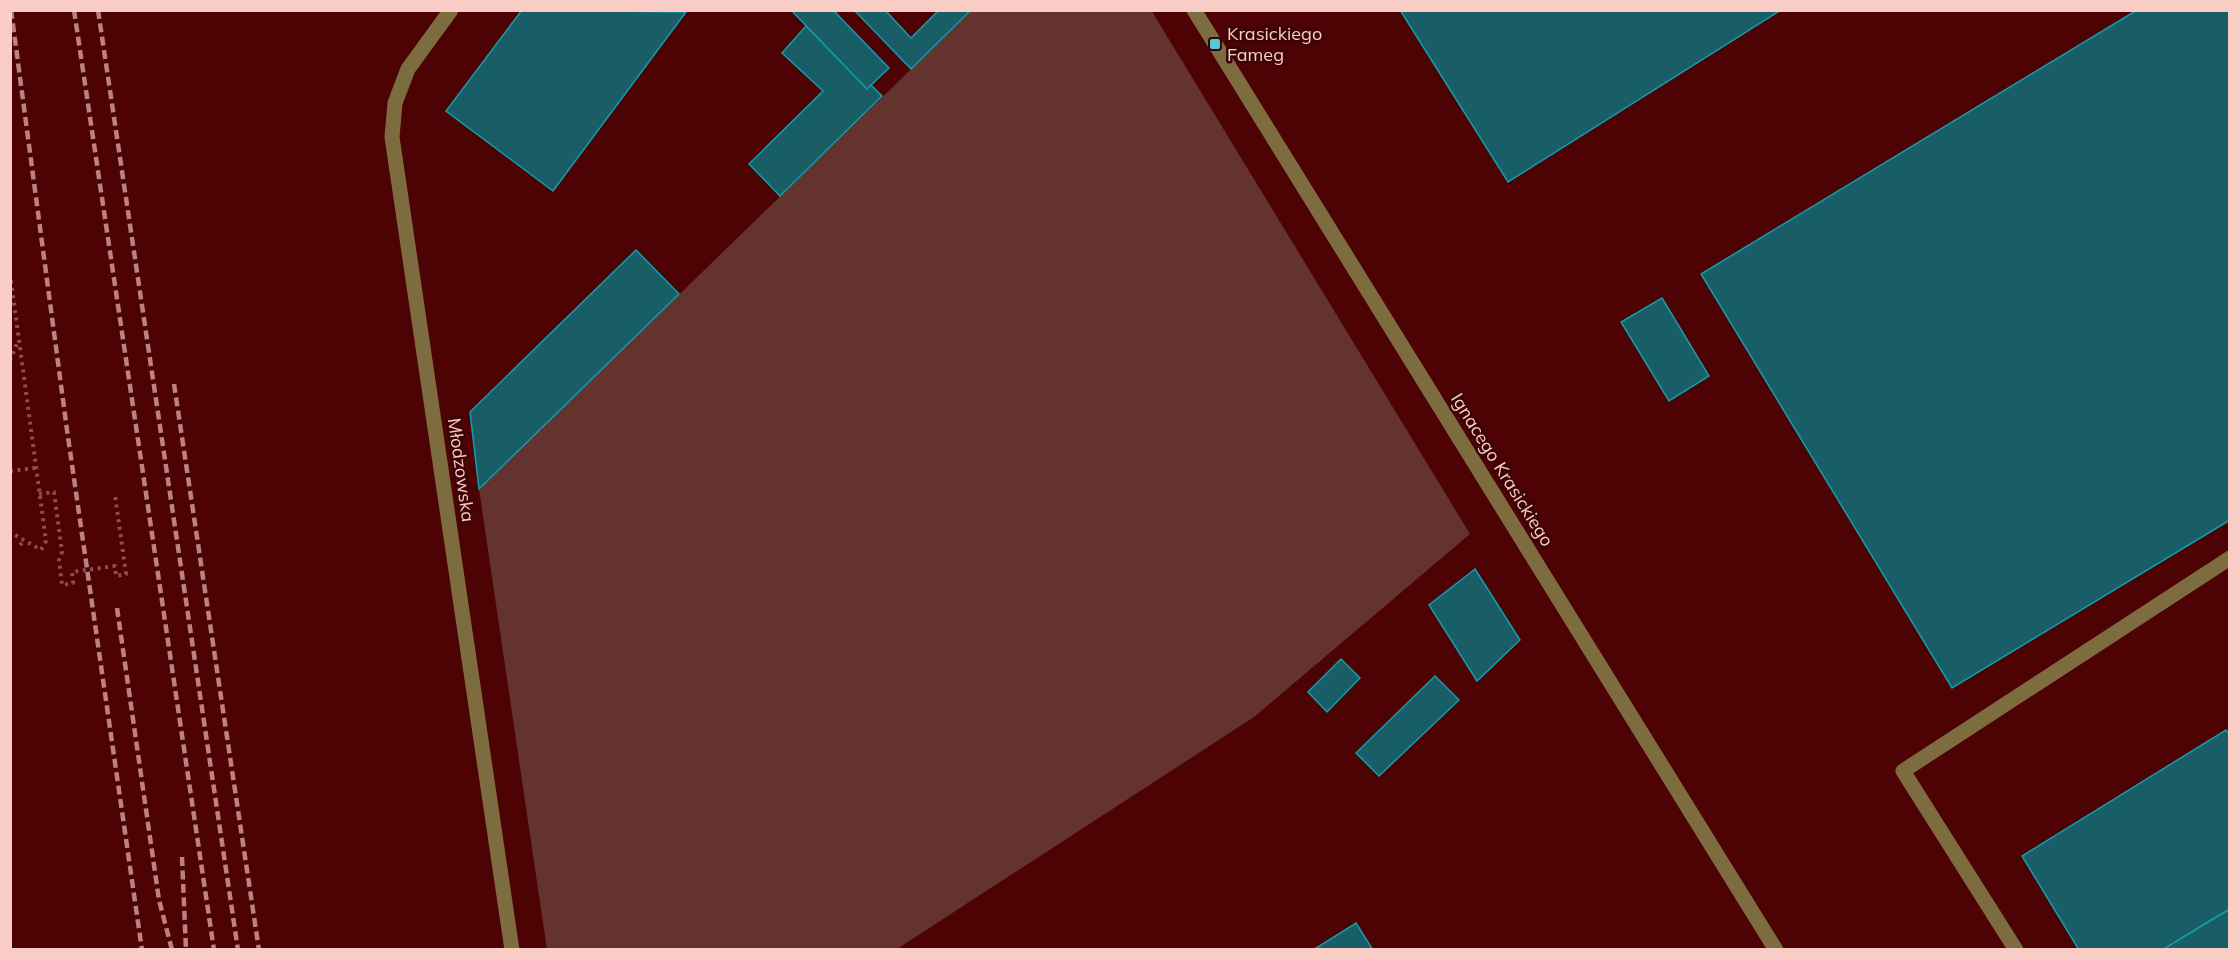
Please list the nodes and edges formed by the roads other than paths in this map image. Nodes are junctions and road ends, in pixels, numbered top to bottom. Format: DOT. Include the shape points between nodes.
graph roads {
  1 [pos="451,10"];
  2 [pos="1194,10"];
  3 [pos="2229,558"];
  4 [pos="512,950"];
  5 [pos="1776,950"];
  6 [pos="2016,950"];
  1 -- 4 [label="street, Młodzowska" via="408,69 395,103 392,137"];
  2 -- 5 [label="street, Ignacego Krasickiego"];
  3 -- 6 [label="street" via="1903,771"];
}
